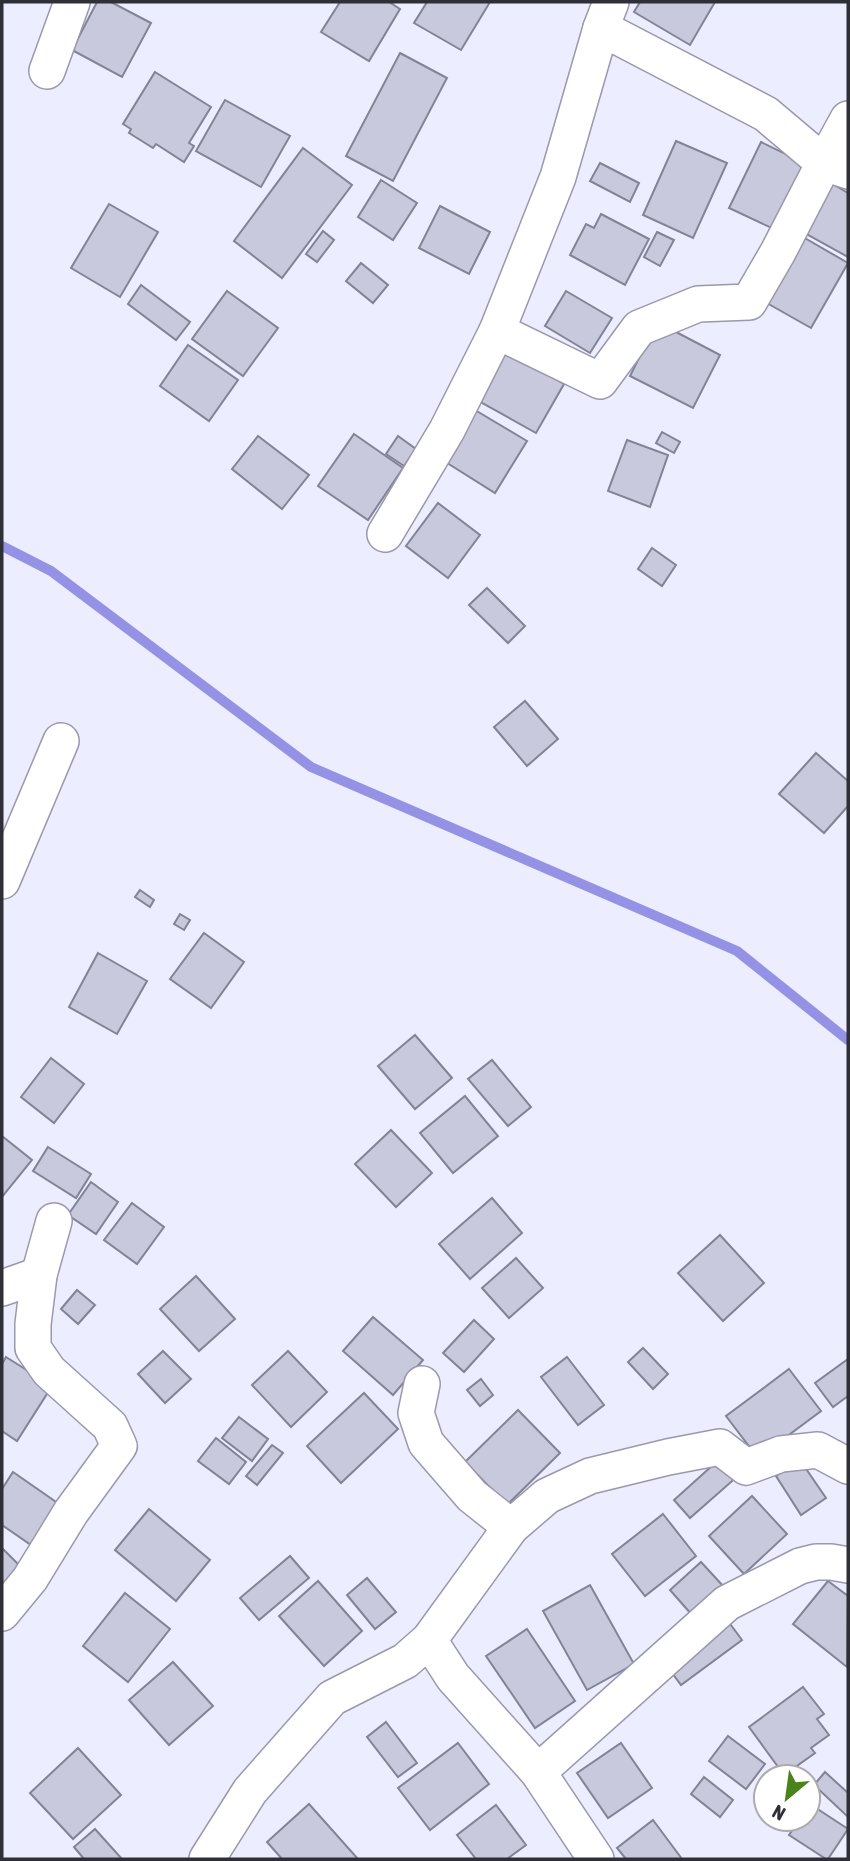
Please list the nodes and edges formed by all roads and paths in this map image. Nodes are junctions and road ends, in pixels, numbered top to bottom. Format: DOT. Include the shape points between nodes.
graph roads {
  1 [pos="72,2"];
  2 [pos="606,15"];
  3 [pos="47,71"];
  4 [pos="848,119"];
  5 [pos="836,167"];
  6 [pos="497,331"];
  7 [pos="385,534"];
  8 [pos="61,741"];
  9 [pos="2,881"];
  10 [pos="54,1221"];
  11 [pos="39,1275"];
  12 [pos="2,1288"];
  13 [pos="422,1384"];
  14 [pos="848,1466"];
  15 [pos="511,1527"];
  16 [pos="848,1566"];
  17 [pos="2,1613"];
  18 [pos="429,1640"];
  19 [pos="538,1772"];
  20 [pos="207,1859"];
  21 [pos="596,1859"];
  1 -- 3 [label="street"];
  2 -- 5 [label="street" via="766,114"];
  2 -- 6 [label="street" via="558,177"];
  4 -- 5 [label="street"];
  5 -- 6 [label="street" via="749,302 698,304 639,328 600,381"];
  6 -- 7 [label="street" via="447,430"];
  8 -- 9 [label="street"];
  10 -- 11 [label="street"];
  11 -- 12 [label="street"];
  11 -- 17 [label="street" via="33,1348 49,1371 110,1426 119,1446"];
  13 -- 15 [label="street" via="416,1413 426,1443 472,1496"];
  14 -- 15 [label="street" via="818,1450 781,1454 746,1467 720,1447 590,1476 547,1496"];
  15 -- 18 [label="street"];
  16 -- 19 [label="street" via="816,1562 800,1566 727,1602"];
  18 -- 19 [label="street" via="453,1677"];
  18 -- 20 [label="street" via="405,1661 332,1698 250,1791"];
  19 -- 21 [label="street"];
}
